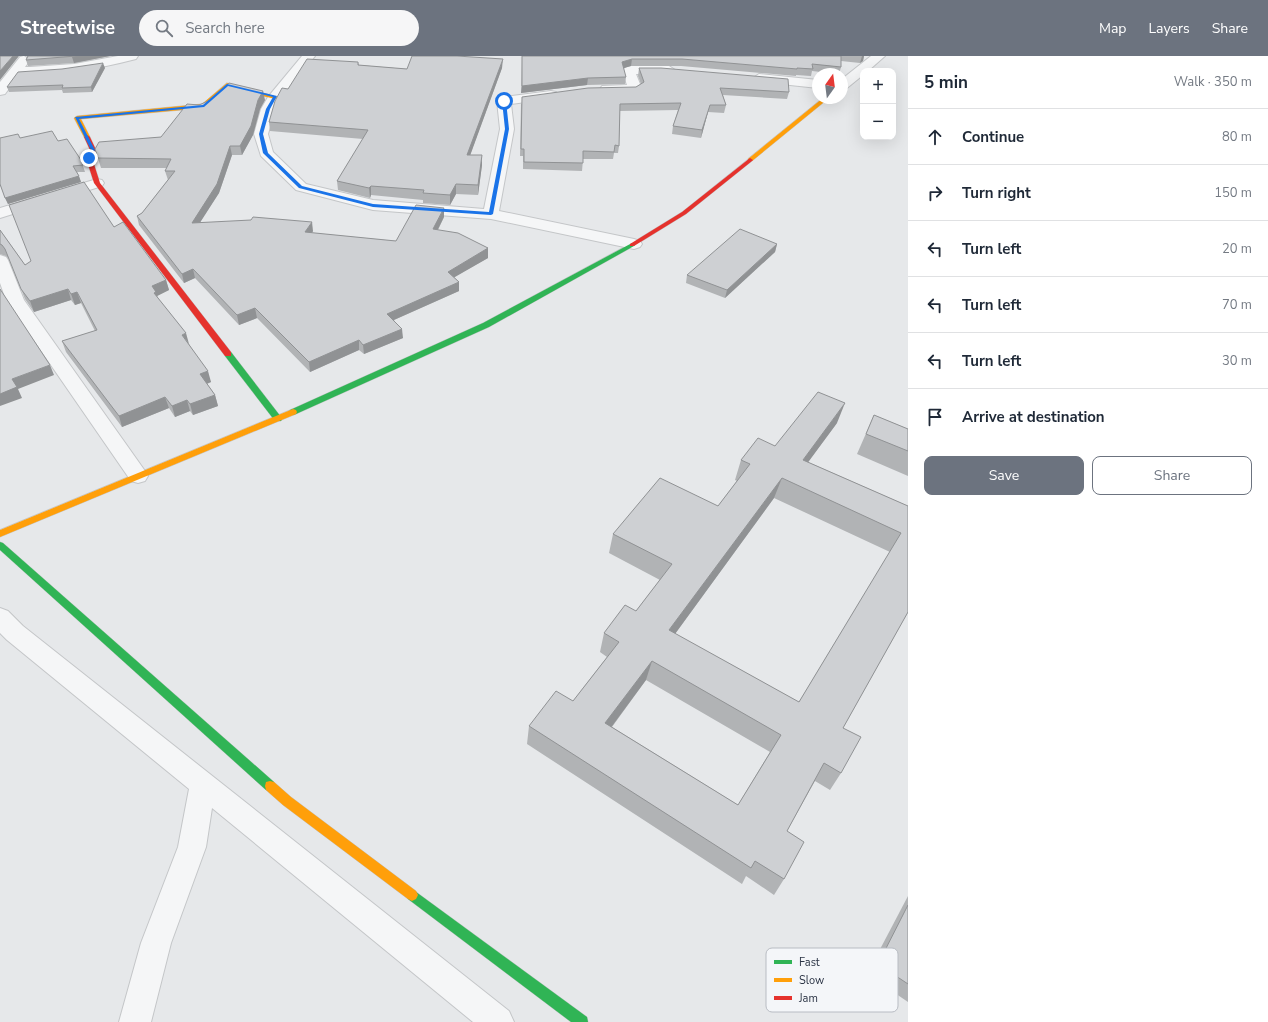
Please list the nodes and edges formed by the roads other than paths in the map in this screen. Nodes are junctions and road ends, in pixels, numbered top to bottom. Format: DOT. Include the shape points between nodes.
graph roads {
  1 [pos="27,56"];
  2 [pos="132,56"];
  3 [pos="309,56"];
  4 [pos="880,56"];
  5 [pos="15,71"];
  6 [pos="684,72"];
  7 [pos="747,77"];
  8 [pos="848,80"];
  9 [pos="812,83"];
  10 [pos="594,90"];
  11 [pos="0,91"];
  12 [pos="564,93"];
  13 [pos="275,97"];
  14 [pos="819,104"];
  15 [pos="97,183"];
  16 [pos="0,213"];
  17 [pos="491,214"];
  18 [pos="634,244"];
  19 [pos="0,260"];
  20 [pos="278,419"];
  21 [pos="138,476"];
  22 [pos="0,534"];
  23 [pos="0,545"];
  24 [pos="0,618"];
  25 [pos="203,784"];
  26 [pos="134,1022"];
  27 [pos="498,1022"];
  28 [pos="582,1022"];
  1 -- 5 [label="street"];
  2 -- 5 [label="street" via="64,70"];
  3 -- 13 [label="street"];
  4 -- 8 [label="street"];
  5 -- 11 [label="street"];
  6 -- 10 [label="street" via="628,70 636,89"];
  7 -- 9 [label="street"];
  12 -- 17 [label="street" via="504,101 507,129"];
  13 -- 15 [label="street" via="227,85 204,106 76,118 93,150 89,158"];
  13 -- 17 [label="street" via="268,109 261,134 266,153 301,187 373,206"];
  14 -- 18 [label="street" via="684,213"];
  15 -- 16 [label="street"];
  15 -- 20 [label="street"];
  17 -- 18 [label="street"];
  18 -- 20 [label="street" via="486,325"];
  19 -- 21 [label="street" via="15,300"];
  20 -- 21 [label="street"];
  21 -- 22 [label="street"];
  23 -- 28 [label="street" via="287,801"];
  24 -- 25 [label="street" via="15,633"];
  25 -- 26 [label="street" via="192,847 156,943"];
  25 -- 27 [label="street"];
}
